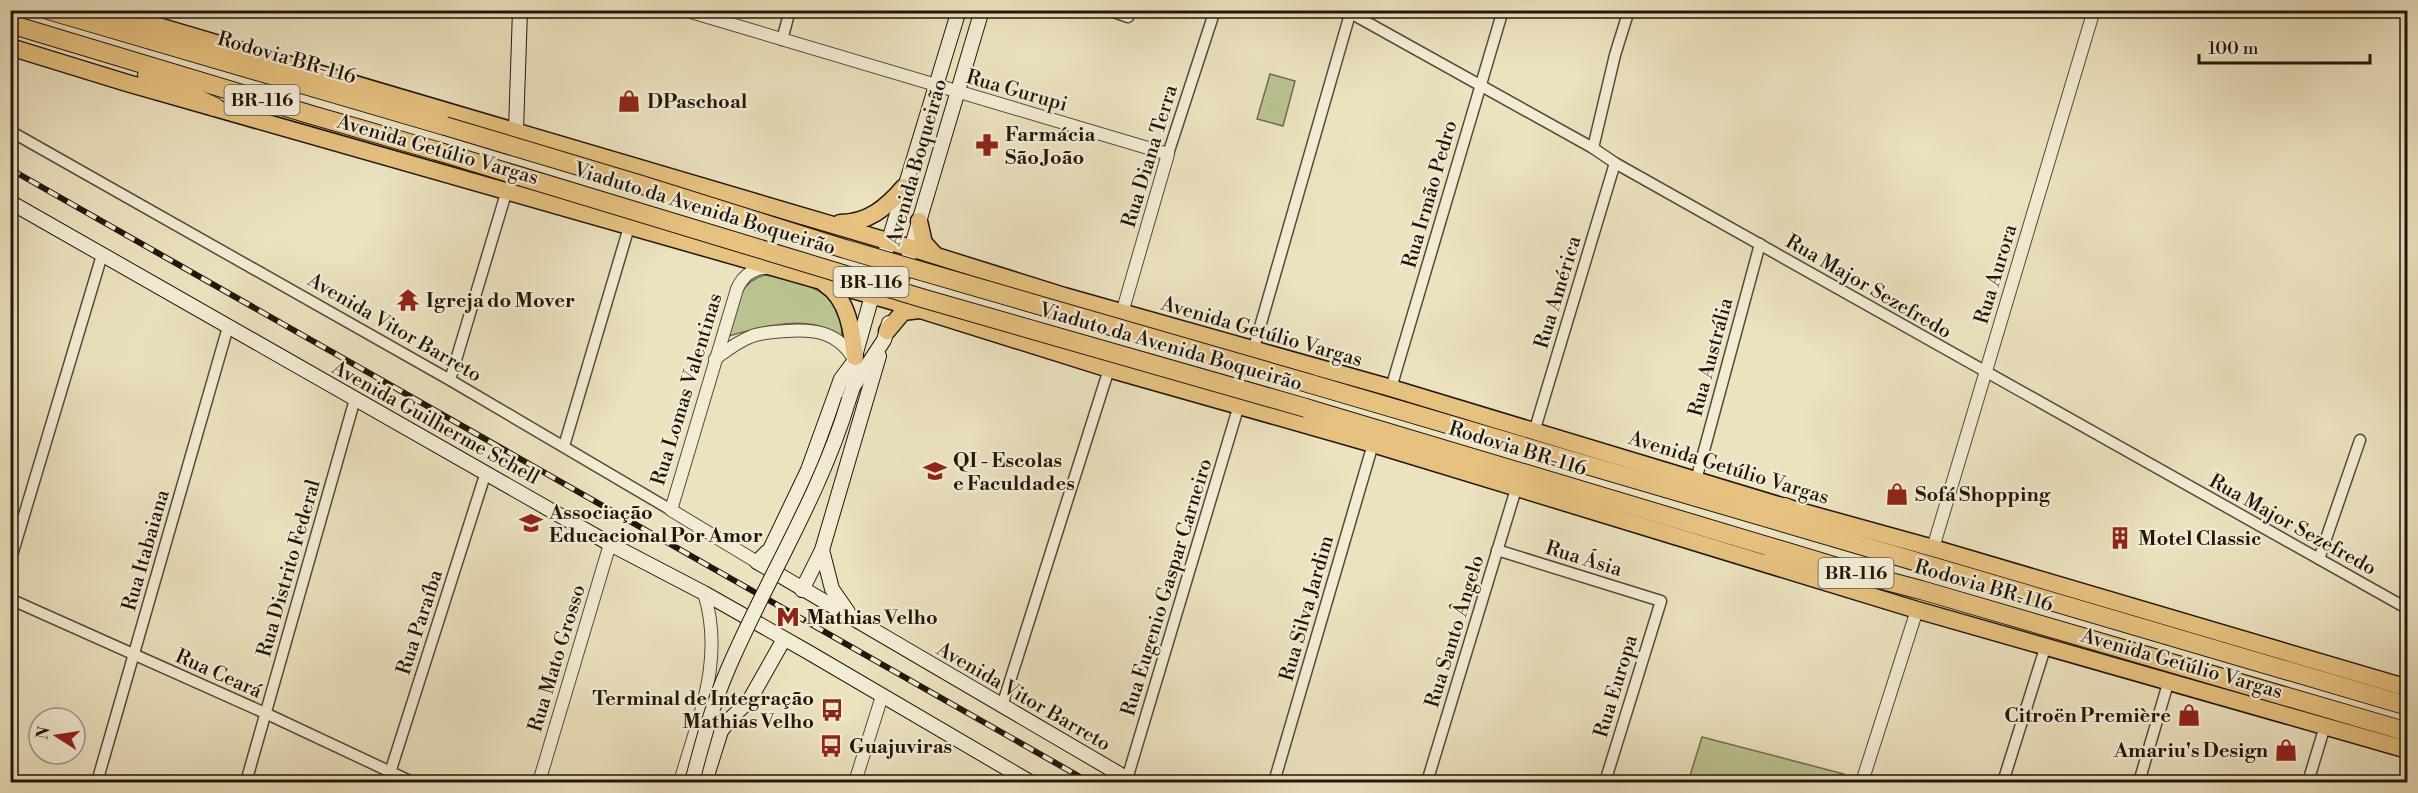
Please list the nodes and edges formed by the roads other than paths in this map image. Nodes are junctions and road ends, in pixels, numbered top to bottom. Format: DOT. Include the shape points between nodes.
graph roads {
  1 [pos="106,10"];
  2 [pos="520,10"];
  3 [pos="684,10"];
  4 [pos="790,10"];
  5 [pos="959,10"];
  6 [pos="981,10"];
  7 [pos="1108,10"];
  8 [pos="1215,10"];
  9 [pos="1503,10"];
  10 [pos="1629,10"];
  11 [pos="2094,10"];
  12 [pos="53,12"];
  13 [pos="1347,12"];
  14 [pos="1128,17"];
  15 [pos="132,18"];
  16 [pos="79,20"];
  17 [pos="10,24"];
  18 [pos="782,40"];
  19 [pos="10,47"];
  20 [pos="88,48"];
  21 [pos="936,86"];
  22 [pos="1479,86"];
  23 [pos="957,93"];
  24 [pos="214,107"];
  25 [pos="445,126"];
  26 [pos="516,130"];
  27 [pos="10,131"];
  28 [pos="1593,148"];
  29 [pos="1168,154"];
  30 [pos="1615,163"];
  31 [pos="904,187"];
  32 [pos="507,190"];
  33 [pos="10,202"];
  34 [pos="817,220"];
  35 [pos="919,221"];
  36 [pos="629,227"];
  37 [pos="888,242"];
  38 [pos="1760,244"];
  39 [pos="911,248"];
  40 [pos="102,255"];
  41 [pos="936,255"];
  42 [pos="775,269"];
  43 [pos="985,270"];
  44 [pos="800,275"];
  45 [pos="822,282"];
  46 [pos="872,296"];
  47 [pos="895,302"];
  48 [pos="920,310"];
  49 [pos="1122,313"];
  50 [pos="969,325"];
  51 [pos="228,327"];
  52 [pos="886,335"];
  53 [pos="1253,351"];
  54 [pos="715,359"];
  55 [pos="854,360"];
  56 [pos="1109,369"];
  57 [pos="1986,372"];
  58 [pos="450,380"];
  59 [pos="1311,384"];
  60 [pos="1391,388"];
  61 [pos="851,393"];
  62 [pos="355,399"];
  63 [pos="1239,405"];
  64 [pos="1306,408"];
  65 [pos="1534,432"];
  66 [pos="2360,440"];
  67 [pos="1373,444"];
  68 [pos="564,446"];
  69 [pos="486,472"];
  70 [pos="1696,480"];
  71 [pos="1516,489"];
  72 [pos="1785,507"];
  73 [pos="671,510"];
  74 [pos="610,544"];
  75 [pos="1933,548"];
  76 [pos="1870,549"];
  77 [pos="822,550"];
  78 [pos="1497,550"];
  79 [pos="2319,559"];
  80 [pos="10,562"];
  81 [pos="1767,563"];
  82 [pos="760,564"];
  83 [pos="1864,575"];
  84 [pos="802,590"];
  85 [pos="704,593"];
  86 [pos="10,599"];
  87 [pos="1661,601"];
  88 [pos="2408,609"];
  89 [pos="1917,610"];
  90 [pos="856,620"];
  91 [pos="784,639"];
  92 [pos="2046,645"];
  93 [pos="134,655"];
  94 [pos="2169,680"];
  95 [pos="2408,688"];
  96 [pos="882,696"];
  97 [pos="1002,706"];
  98 [pos="2408,706"];
  99 [pos="265,713"];
  100 [pos="2325,726"];
  101 [pos="2408,732"];
  102 [pos="2408,750"];
  103 [pos="388,777"];
  104 [pos="1013,778"];
  105 [pos="1130,781"];
  106 [pos="97,783"];
  107 [pos="246,783"];
  108 [pos="412,783"];
  109 [pos="539,783"];
  110 [pos="680,783"];
  111 [pos="692,783"];
  112 [pos="705,783"];
  113 [pos="855,783"];
  114 [pos="1030,783"];
  115 [pos="1274,783"];
  116 [pos="1427,783"];
  117 [pos="1605,783"];
  118 [pos="1862,783"];
  119 [pos="2003,783"];
  120 [pos="2139,783"];
  121 [pos="2308,783"];
  1 -- 15 [label="main road, Avenida Getúlio Vargas"];
  2 -- 26 [label="main road"];
  3 -- 18 [label="street, Rua Gurupi"];
  4 -- 18 [label="street"];
  5 -- 21 [label="main road, Avenida Boqueirão"];
  6 -- 23 [label="main road, Avenida Boqueirão"];
  7 -- 14 [label="street"];
  8 -- 29 [label="street, Rua Diana Terra"];
  9 -- 22 [label="street, Rua Irmão Pedro"];
  10 -- 28 [label="street"];
  11 -- 57 [label="street, Rua Aurora"];
  12 -- 16 [label="highway, Rodovia BR-116 / BR-116"];
  13 -- 22 [label="street, Rua Major Sezefredo"];
  13 -- 53 [label="street"];
  15 -- 16 [label="highway, BR-116"];
  15 -- 26 [label="main road, Avenida Getúlio Vargas"];
  16 -- 25 [label="highway, Rodovia BR-116 / BR-116"];
  17 -- 20 [label="highway, BR-116"];
  18 -- 21 [label="street, Rua Gurupi"];
  19 -- 24 [label="main road, Avenida Getúlio Vargas"];
  20 -- 24 [label="highway, BR-116"];
  20 -- 64 [label="highway, Viaduto da Avenida Boqueirão / BR-116, bridge" via="757,249"];
  21 -- 23 [label="street, Rua Gurupi"];
  21 -- 31 [label="main road, Avenida Boqueirão"];
  22 -- 28 [label="street, Rua Major Sezefredo"];
  22 -- 60 [label="street, Rua Irmão Pedro"];
  23 -- 29 [label="street, Rua Gurupi"];
  23 -- 35 [label="main road, Avenida Boqueirão"];
  24 -- 32 [label="main road, Avenida Getúlio Vargas"];
  25 -- 59 [label="highway, Viaduto da Avenida Boqueirão / BR-116, bridge" via="845,249"];
  26 -- 34 [label="main road, Avenida Getúlio Vargas"];
  27 -- 58 [label="street, Avenida Vitor Barreto"];
  28 -- 30 [label="street, Rua Major Sezefredo"];
  29 -- 49 [label="street, Rua Diana Terra"];
  30 -- 38 [label="street, Rua Major Sezefredo"];
  30 -- 65 [label="street, Rua América"];
  31 -- 34 [label="main road" via="884,208 862,220"];
  31 -- 37 [label="main road, Avenida Boqueirão"];
  32 -- 36 [label="main road, Avenida Getúlio Vargas"];
  32 -- 58 [label="street"];
  33 -- 40 [label="main road, Avenida Guilherme Schell"];
  34 -- 37 [label="main road, Avenida Getúlio Vargas"];
  34 -- 44 [label="main road" via="829,241 828,259 816,270"];
  35 -- 39 [label="main road, Avenida Boqueirão"];
  35 -- 41 [label="main road" via="924,243"];
  36 -- 42 [label="main road, Avenida Getúlio Vargas"];
  36 -- 68 [label="street"];
  37 -- 39 [label="main road, Avenida Getúlio Vargas"];
  37 -- 46 [label="main road, Avenida Boqueirão"];
  38 -- 57 [label="street, Rua Major Sezefredo"];
  38 -- 70 [label="street, Rua Austrália"];
  39 -- 41 [label="main road, Avenida Getúlio Vargas"];
  39 -- 47 [label="main road, Avenida Boqueirão"];
  40 -- 51 [label="main road, Avenida Guilherme Schell"];
  40 -- 80 [label="street"];
  41 -- 43 [label="main road, Avenida Getúlio Vargas"];
  42 -- 44 [label="main road, Avenida Getúlio Vargas"];
  42 -- 54 [label="street, Rua Lomas Valentinas" via="756,270 736,289"];
  43 -- 49 [label="main road, Avenida Getúlio Vargas"];
  43 -- 50 [label="main road" via="966,275 956,287 956,302"];
  44 -- 45 [label="main road, Avenida Getúlio Vargas"];
  45 -- 46 [label="main road, Avenida Getúlio Vargas"];
  45 -- 55 [label="main road" via="844,308"];
  46 -- 47 [label="main road, Avenida Getúlio Vargas"];
  46 -- 55 [label="main road, Avenida Boqueirão"];
  47 -- 48 [label="main road, Avenida Getúlio Vargas"];
  47 -- 52 [label="main road, Avenida Boqueirão"];
  48 -- 50 [label="main road, Avenida Getúlio Vargas"];
  48 -- 52 [label="main road" via="903,312"];
  49 -- 53 [label="main road, Avenida Getúlio Vargas"];
  50 -- 56 [label="main road, Avenida Getúlio Vargas"];
  51 -- 62 [label="main road, Avenida Guilherme Schell"];
  51 -- 93 [label="street, Rua Itabaiana"];
  52 -- 61 [label="main road, Avenida Boqueirão"];
  52 -- 77 [label="main road"];
  53 -- 60 [label="main road, Avenida Getúlio Vargas"];
  54 -- 55 [label="street" via="750,336 806,330 836,339"];
  54 -- 73 [label="street, Rua Lomas Valentinas"];
  55 -- 61 [label="main road, Avenida Boqueirão"];
  55 -- 82 [label="main road" via="841,379 804,479"];
  56 -- 63 [label="main road, Avenida Getúlio Vargas"];
  56 -- 97 [label="street"];
  57 -- 75 [label="street, Rua Aurora"];
  57 -- 79 [label="street, Rua Major Sezefredo"];
  58 -- 68 [label="street, Avenida Vitor Barreto"];
  59 -- 76 [label="highway, Rodovia BR-116 / BR-116"];
  60 -- 65 [label="main road, Avenida Getúlio Vargas"];
  61 -- 111 [label="main road, Avenida Boqueirão, bridge" via="822,476 728,669 708,719"];
  62 -- 69 [label="main road, Avenida Guilherme Schell"];
  62 -- 99 [label="street, Rua Distrito Federal"];
  63 -- 67 [label="main road, Avenida Getúlio Vargas"];
  63 -- 105 [label="street, Rua Eugenio Gaspar Carneiro"];
  64 -- 83 [label="highway, Rodovia BR-116 / BR-116"];
  65 -- 70 [label="main road, Avenida Getúlio Vargas"];
  66 -- 79 [label="street"];
  67 -- 71 [label="main road, Avenida Getúlio Vargas"];
  67 -- 115 [label="street, Rua Silva Jardim"];
  68 -- 73 [label="street, Avenida Vitor Barreto"];
  69 -- 74 [label="main road, Avenida Guilherme Schell"];
  69 -- 103 [label="street, Rua Paraíba"];
  70 -- 72 [label="main road, Avenida Getúlio Vargas"];
  71 -- 78 [label="street, Rua Santo Ângelo"];
  71 -- 81 [label="main road, Avenida Getúlio Vargas"];
  72 -- 75 [label="main road, Avenida Getúlio Vargas"];
  72 -- 76 [label="highway, BR-116"];
  73 -- 82 [label="street, Avenida Vitor Barreto"];
  74 -- 85 [label="main road, Avenida Guilherme Schell"];
  74 -- 109 [label="street, Rua Mato Grosso"];
  75 -- 95 [label="main road, Avenida Getúlio Vargas"];
  76 -- 98 [label="highway, Rodovia BR-116 / BR-116"];
  77 -- 84 [label="main road"];
  77 -- 90 [label="main road" via="832,589"];
  78 -- 87 [label="street, Rua Ásia"];
  78 -- 116 [label="street, Rua Santo Ângelo"];
  79 -- 88 [label="street, Rua Major Sezefredo"];
  81 -- 83 [label="highway, BR-116"];
  81 -- 89 [label="main road, Avenida Getúlio Vargas"];
  82 -- 84 [label="main road, Avenida Vitor Barreto"];
  83 -- 101 [label="highway, Rodovia BR-116 / BR-116"];
  84 -- 90 [label="main road, Avenida Vitor Barreto"];
  85 -- 91 [label="main road, Avenida Guilherme Schell"];
  85 -- 110 [label="street" via="710,613 713,654"];
  86 -- 93 [label="street, Rua Ceará"];
  87 -- 117 [label="street, Rua Europa"];
  89 -- 92 [label="main road, Avenida Getúlio Vargas"];
  89 -- 118 [label="street"];
  90 -- 97 [label="main road, Avenida Vitor Barreto"];
  91 -- 96 [label="main road, Avenida Guilherme Schell"];
  91 -- 112 [label="main road" via="749,701 721,731"];
  92 -- 94 [label="main road, Avenida Getúlio Vargas"];
  92 -- 119 [label="street"];
  93 -- 99 [label="street, Rua Ceará"];
  93 -- 106 [label="street, Rua Itabaiana"];
  94 -- 100 [label="main road, Avenida Getúlio Vargas"];
  94 -- 120 [label="street"];
  96 -- 104 [label="main road, Avenida Guilherme Schell"];
  96 -- 113 [label="street"];
  97 -- 105 [label="main road, Avenida Vitor Barreto"];
  99 -- 103 [label="street, Rua Ceará"];
  99 -- 107 [label="street, Rua Distrito Federal"];
  100 -- 102 [label="main road, Avenida Getúlio Vargas"];
  100 -- 121 [label="street"];
  103 -- 108 [label="street, Rua Ceará"];
  104 -- 114 [label="main road, Avenida Guilherme Schell"];
}
